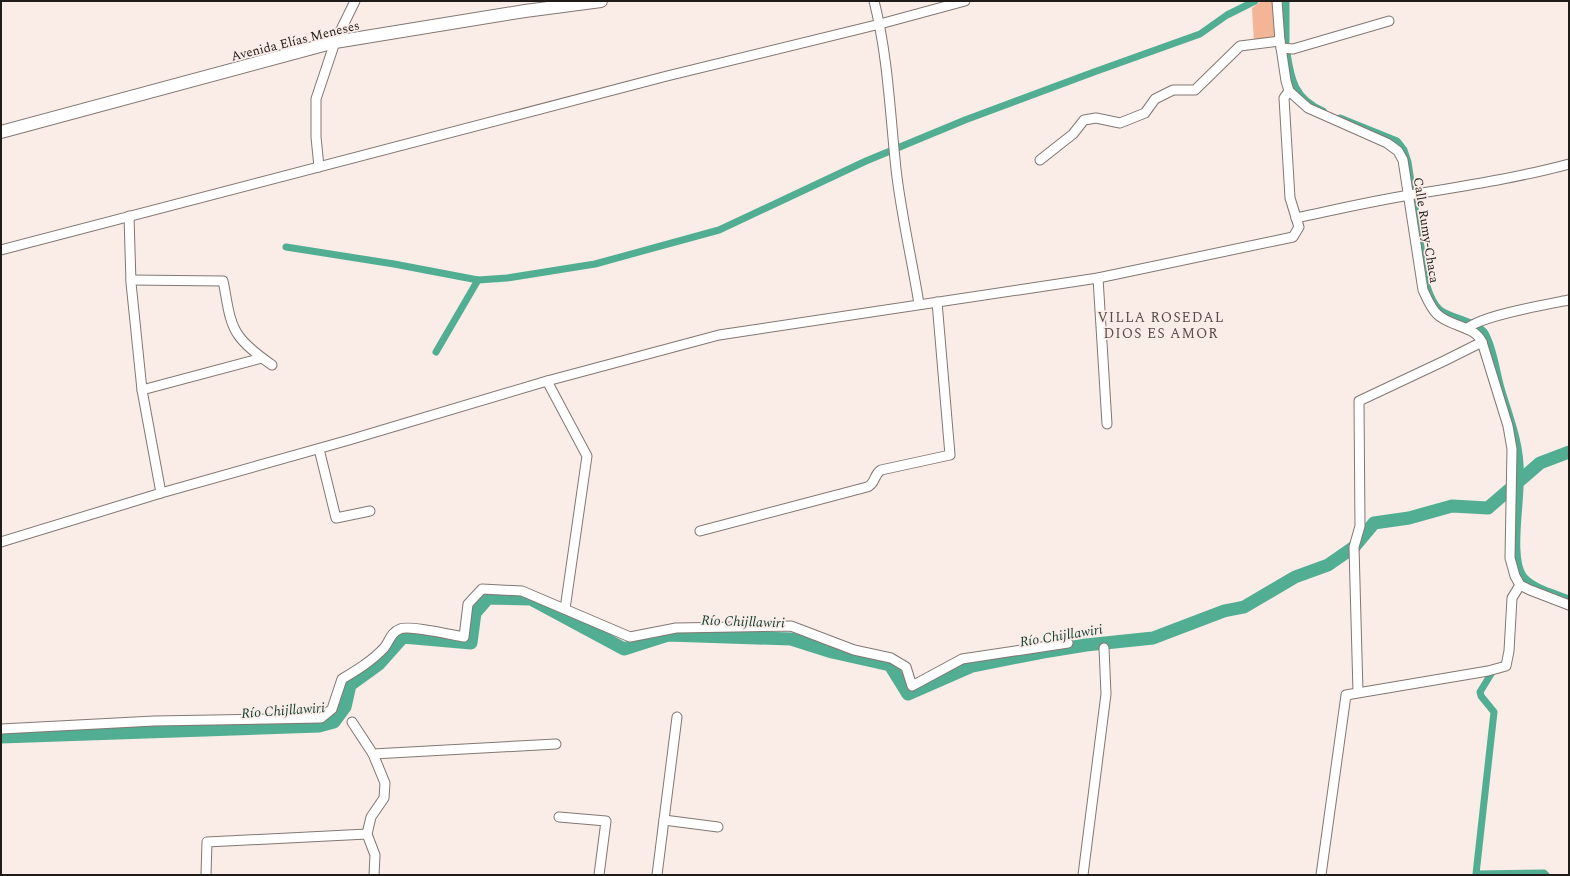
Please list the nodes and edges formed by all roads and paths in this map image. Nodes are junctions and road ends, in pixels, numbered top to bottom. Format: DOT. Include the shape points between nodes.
graph roads {
  1 [pos="355,1"];
  2 [pos="601,1"];
  3 [pos="874,1"];
  4 [pos="965,1"];
  5 [pos="1278,1"];
  6 [pos="1389,21"];
  7 [pos="880,24"];
  8 [pos="335,42"];
  9 [pos="1281,44"];
  10 [pos="1289,91"];
  11 [pos="1,132"];
  12 [pos="1040,160"];
  13 [pos="1569,164"];
  14 [pos="319,167"];
  15 [pos="1413,194"];
  16 [pos="129,216"];
  17 [pos="1296,218"];
  18 [pos="1,250"];
  19 [pos="1098,278"];
  20 [pos="131,280"];
  21 [pos="1569,300"];
  22 [pos="936,302"];
  23 [pos="919,304"];
  24 [pos="1471,326"];
  25 [pos="1482,342"];
  26 [pos="262,358"];
  27 [pos="272,365"];
  28 [pos="547,381"];
  29 [pos="142,390"];
  30 [pos="1107,424"];
  31 [pos="319,449"];
  32 [pos="161,493"];
  33 [pos="370,511"];
  34 [pos="700,531"];
  35 [pos="1,542"];
  36 [pos="1520,585"];
  37 [pos="1569,605"];
  38 [pos="565,609"];
  39 [pos="1068,643"];
  40 [pos="1104,648"];
  41 [pos="1358,692"];
  42 [pos="677,717"];
  43 [pos="352,722"];
  44 [pos="1,729"];
  45 [pos="556,744"];
  46 [pos="373,754"];
  47 [pos="559,817"];
  48 [pos="664,820"];
  49 [pos="718,827"];
  50 [pos="367,834"];
  51 [pos="206,875"];
  52 [pos="374,875"];
  53 [pos="599,875"];
  54 [pos="657,875"];
  55 [pos="1083,875"];
  56 [pos="1321,875"];
  1 -- 8 [label="street"];
  2 -- 8 [label="main road, Avenida Elías Meneses"];
  3 -- 7 [label="street"];
  4 -- 7 [label="street"];
  5 -- 9 [label="street"];
  6 -- 9 [label="street" via="1293,49"];
  7 -- 14 [label="street" via="660,78"];
  7 -- 23 [label="street" via="896,171"];
  8 -- 11 [label="main road, Avenida Elías Meneses"];
  8 -- 14 [label="street" via="316,99"];
  9 -- 10 [label="street"];
  9 -- 12 [label="street" via="1240,46 1195,90 1172,90 1155,99 1145,113 1120,123 1096,118 1084,120 1073,134"];
  10 -- 15 [label="street, Calle Rumy-Chaca" via="1308,108 1387,143 1398,151"];
  10 -- 17 [label="street" via="1284,98 1290,198"];
  13 -- 15 [label="street" via="1531,174"];
  14 -- 16 [label="street"];
  15 -- 17 [label="street"];
  15 -- 24 [label="street, Calle Rumy-Chaca" via="1423,290 1438,315 1452,324"];
  16 -- 18 [label="street"];
  16 -- 20 [label="street"];
  17 -- 19 [label="street" via="1299,227 1293,237"];
  19 -- 22 [label="street"];
  19 -- 30 [label="street"];
  20 -- 26 [label="street" via="223,281 233,325 239,336"];
  20 -- 29 [label="street"];
  21 -- 24 [label="street" via="1498,316"];
  22 -- 23 [label="street"];
  22 -- 34 [label="street" via="950,455 881,470 877,472 874,483 867,487"];
  23 -- 28 [label="street" via="719,335"];
  24 -- 25 [label="street, Calle Rumy-Chaca"];
  25 -- 36 [label="street" via="1508,426 1512,449 1510,558"];
  25 -- 41 [label="street" via="1359,401 1360,526 1354,547"];
  26 -- 27 [label="street"];
  26 -- 29 [label="street"];
  28 -- 31 [label="street"];
  28 -- 38 [label="street" via="587,456"];
  29 -- 32 [label="street"];
  31 -- 32 [label="street"];
  31 -- 33 [label="street" via="336,518"];
  32 -- 35 [label="street"];
  36 -- 37 [label="street"];
  36 -- 41 [label="street" via="1512,598 1506,666"];
  38 -- 39 [label="street" via="630,637 676,628 791,626 854,650 891,658 906,667 912,686 962,659"];
  38 -- 44 [label="street" via="522,591 482,589 468,604 464,637 401,629 391,634 385,646 364,666 342,679 332,709 321,718 154,721"];
  40 -- 55 [label="street" via="1106,694"];
  41 -- 56 [label="street" via="1346,695"];
  42 -- 48 [label="street"];
  43 -- 46 [label="street"];
  45 -- 46 [label="street"];
  46 -- 50 [label="street" via="385,783 384,798 371,817"];
  47 -- 53 [label="street" via="606,821"];
  48 -- 49 [label="street"];
  48 -- 54 [label="street"];
  50 -- 51 [label="street" via="207,842"];
  50 -- 52 [label="street" via="375,855"];
}
